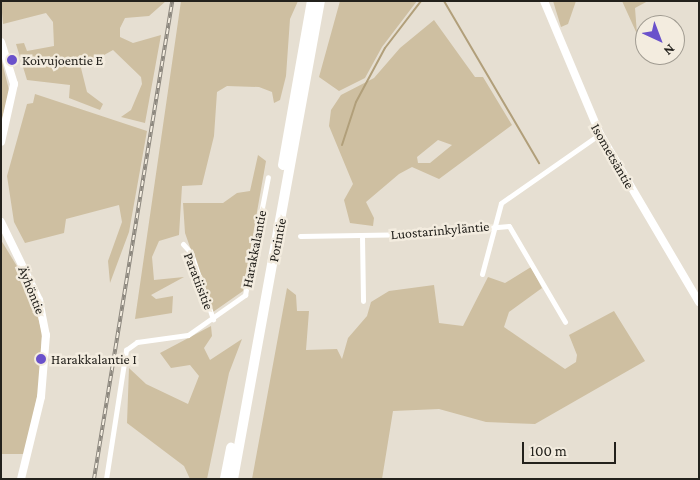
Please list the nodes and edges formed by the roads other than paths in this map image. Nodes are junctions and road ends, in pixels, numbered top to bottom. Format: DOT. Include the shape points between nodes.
graph roads {
  1 [pos="312,1"];
  2 [pos="320,1"];
  3 [pos="544,1"];
  4 [pos="1,42"];
  5 [pos="600,134"];
  6 [pos="1,142"];
  7 [pos="268,177"];
  8 [pos="1,222"];
  9 [pos="497,225"];
  10 [pos="300,236"];
  11 [pos="362,236"];
  12 [pos="182,244"];
  13 [pos="482,274"];
  14 [pos="363,301"];
  15 [pos="699,302"];
  16 [pos="214,319"];
  17 [pos="565,322"];
  18 [pos="235,429"];
  19 [pos="21,479"];
  20 [pos="106,479"];
  21 [pos="221,479"];
  22 [pos="225,479"];
  23 [pos="233,479"];
  1 -- 18 [label="highway, Porintie"];
  2 -- 23 [label="highway, Porintie"];
  3 -- 5 [label="main road, Isometsäntie"];
  4 -- 6 [label="main road" via="13,73 14,94"];
  5 -- 9 [label="street, Luostarinkyläntie" via="514,190 501,203"];
  5 -- 15 [label="main road, Isometsäntie"];
  7 -- 16 [label="street, Harakkalantie" via="245,295"];
  8 -- 19 [label="main road, Äyhöntie" via="39,300 46,334 41,397"];
  9 -- 11 [label="street, Luostarinkyläntie"];
  9 -- 13 [label="street"];
  9 -- 17 [label="street" via="509,226 518,235"];
  10 -- 11 [label="street, Luostarinkyläntie"];
  11 -- 14 [label="street"];
  12 -- 16 [label="street, Paratiisitie" via="191,253"];
  16 -- 20 [label="street, Harakkalantie" via="188,336 138,342 126,350"];
  18 -- 21 [label="highway"];
  18 -- 22 [label="highway, Porintie"];
}
